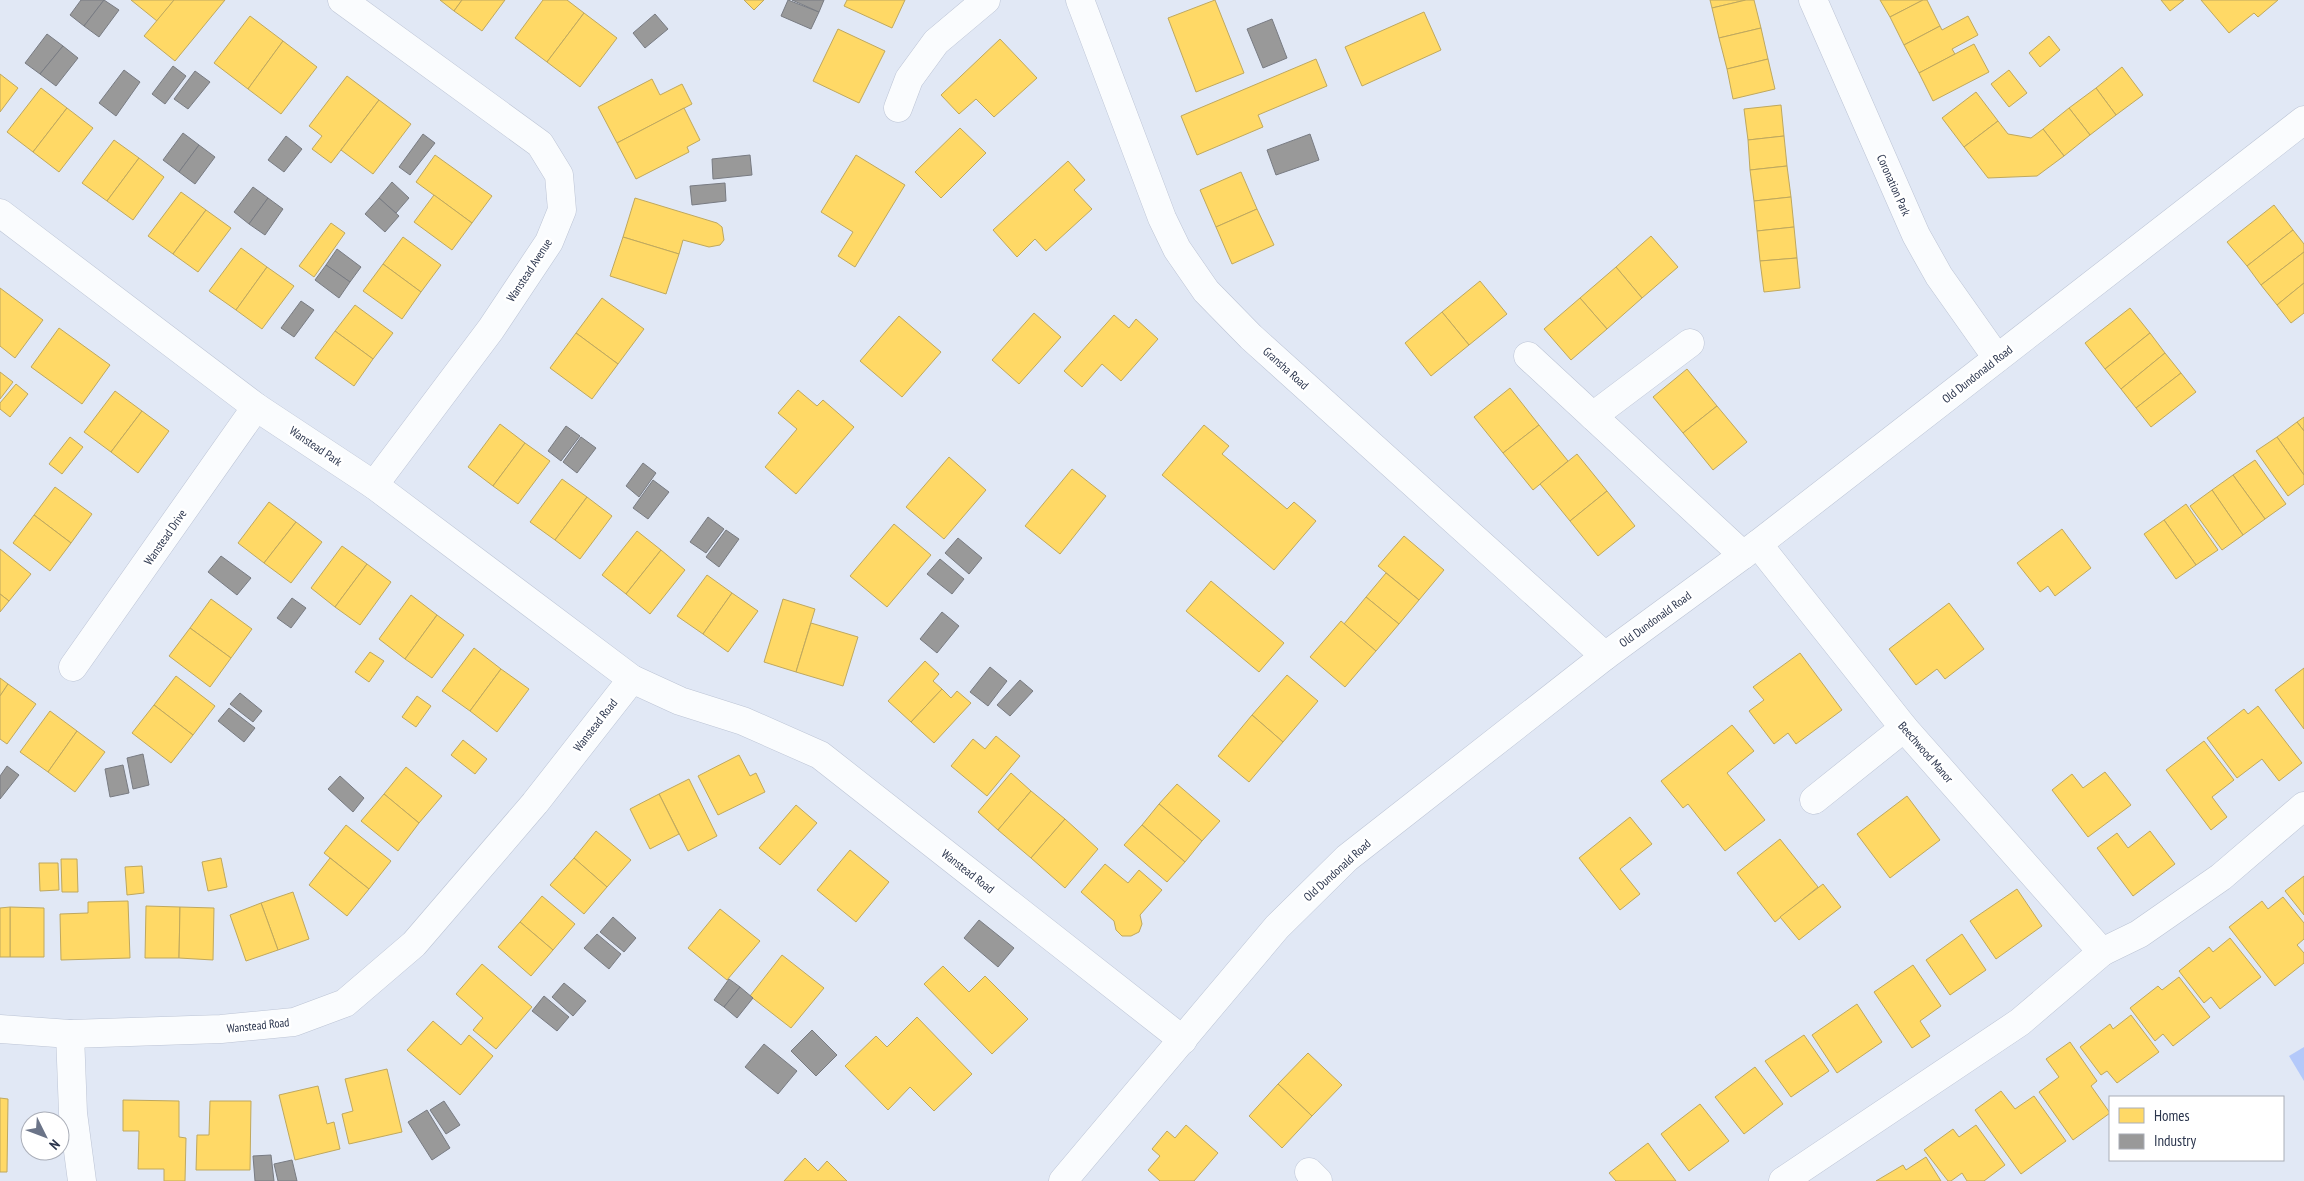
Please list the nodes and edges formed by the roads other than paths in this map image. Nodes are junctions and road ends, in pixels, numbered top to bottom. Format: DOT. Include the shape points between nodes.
graph roads {
  1 [pos="342,0"];
  2 [pos="986,0"];
  3 [pos="1080,0"];
  4 [pos="1813,0"];
  5 [pos="898,108"];
  6 [pos="2304,120"];
  7 [pos="0,213"];
  8 [pos="1690,343"];
  9 [pos="1528,356"];
  10 [pos="1997,358"];
  11 [pos="256,407"];
  12 [pos="1593,416"];
  13 [pos="374,485"];
  14 [pos="1751,549"];
  15 [pos="1604,656"];
  16 [pos="74,667"];
  17 [pos="632,679"];
  18 [pos="1904,728"];
  19 [pos="1814,800"];
  20 [pos="2304,806"];
  21 [pos="2102,952"];
  22 [pos="0,1030"];
  23 [pos="70,1034"];
  24 [pos="1183,1040"];
  25 [pos="82,1181"];
  26 [pos="1063,1181"];
  27 [pos="1783,1181"];
  1 -- 13 [label="street, Wanstead Avenue" via="540,144 559,176 562,210 549,242 491,328"];
  2 -- 5 [label="street" via="936,42 909,79"];
  3 -- 15 [label="street, Gransha Road" via="1162,218 1177,249 1206,291 1251,337"];
  4 -- 10 [label="street, Coronation Park" via="1916,235 1939,276"];
  6 -- 10 [label="street, Old Dundonald Road"];
  7 -- 11 [label="street, Wanstead Park"];
  8 -- 12 [label="street"];
  9 -- 12 [label="street, Beechwood Manor"];
  10 -- 14 [label="street, Old Dundonald Road"];
  11 -- 13 [label="street, Wanstead Park"];
  11 -- 16 [label="street, Wanstead Drive"];
  12 -- 14 [label="street, Beechwood Manor"];
  13 -- 17 [label="street, Wanstead Park"];
  14 -- 15 [label="street, Old Dundonald Road"];
  14 -- 18 [label="street, Beechwood Manor"];
  15 -- 24 [label="street, Old Dundonald Road" via="1347,858 1277,926"];
  17 -- 23 [label="street, Wanstead Road" via="535,803 414,944 345,1003 294,1022 221,1029"];
  17 -- 24 [label="street, Wanstead Road" via="680,701 743,721 820,755"];
  18 -- 19 [label="street"];
  18 -- 21 [label="street, Beechwood Manor"];
  20 -- 21 [label="street" via="2221,877 2139,934"];
  21 -- 27 [label="street" via="2020,1022"];
  22 -- 23 [label="street, Wanstead Road"];
  23 -- 25 [label="street" via="73,1113"];
  24 -- 26 [label="street, Old Dundonald Road"];
}
